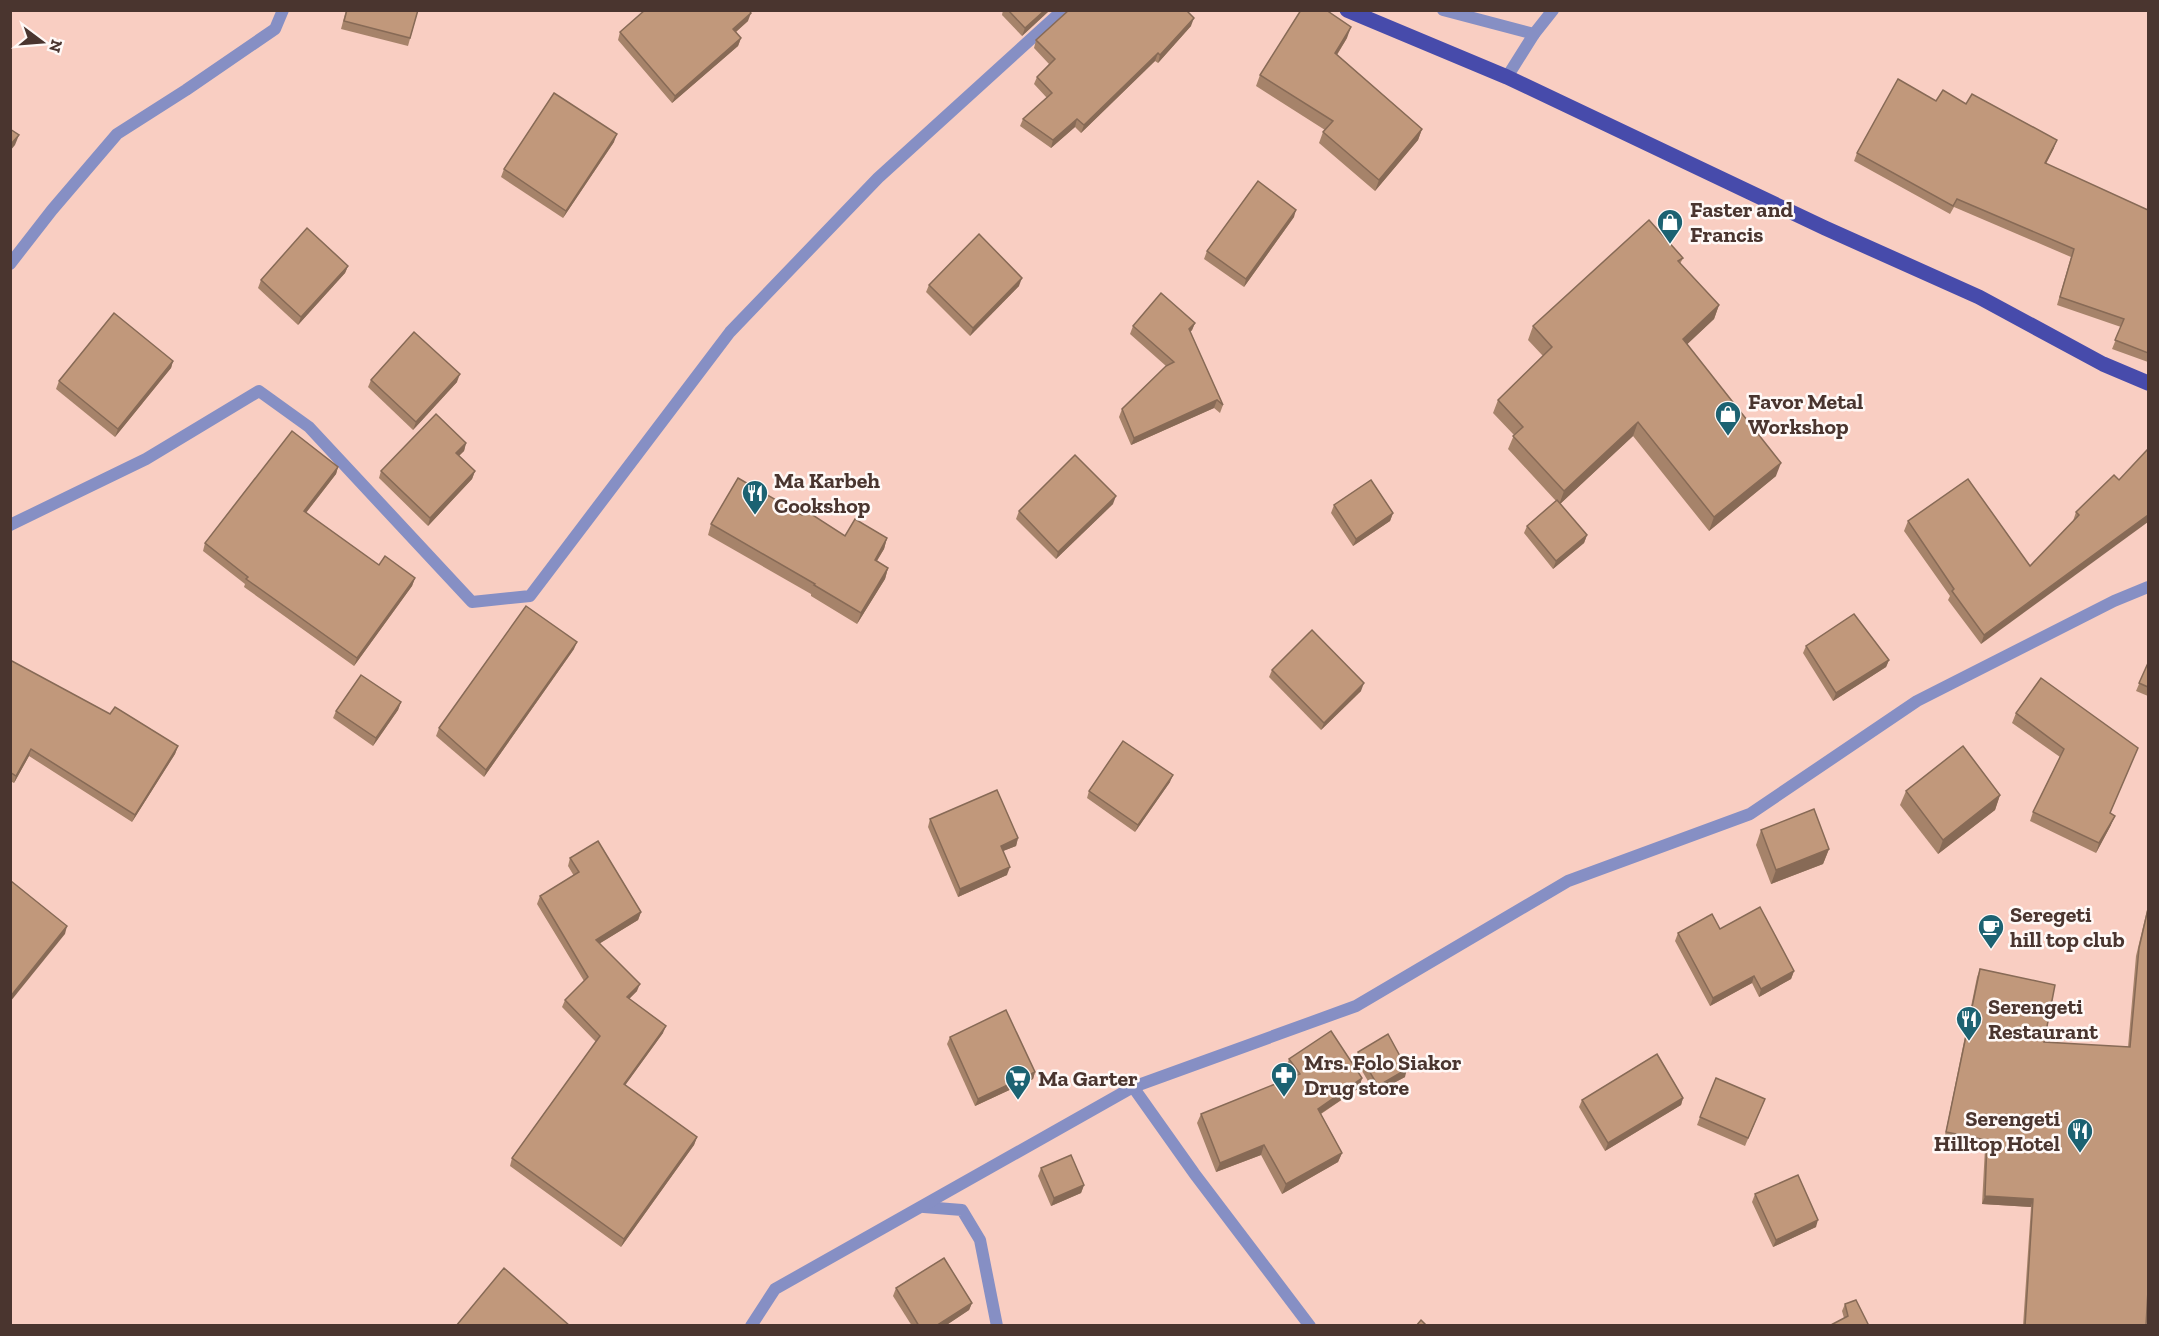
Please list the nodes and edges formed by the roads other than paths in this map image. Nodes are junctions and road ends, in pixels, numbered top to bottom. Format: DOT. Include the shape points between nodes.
graph roads {
  1 [pos="283,10"];
  2 [pos="1063,10"];
  3 [pos="1347,10"];
  4 [pos="1443,10"];
  5 [pos="1553,10"];
  6 [pos="1534,34"];
  7 [pos="1507,77"];
  8 [pos="10,264"];
  9 [pos="2148,383"];
  10 [pos="10,525"];
  11 [pos="2148,587"];
  12 [pos="1133,1087"];
  13 [pos="923,1207"];
  14 [pos="751,1326"];
  15 [pos="997,1326"];
  16 [pos="1310,1326"];
  1 -- 8 [label="street" via="275,29 117,134"];
  2 -- 10 [label="street" via="878,178 729,332 530,596 472,602 309,428 259,391 146,459"];
  3 -- 7 [label="main road"];
  4 -- 6 [label="street"];
  5 -- 6 [label="street"];
  6 -- 7 [label="street"];
  7 -- 9 [label="main road" via="1979,297 2103,364"];
  11 -- 12 [label="street" via="1917,700 1750,814 1568,881 1356,1006"];
  12 -- 13 [label="street"];
  12 -- 16 [label="street"];
  13 -- 14 [label="street" via="775,1289"];
  13 -- 15 [label="street" via="962,1210 980,1240"];
}
